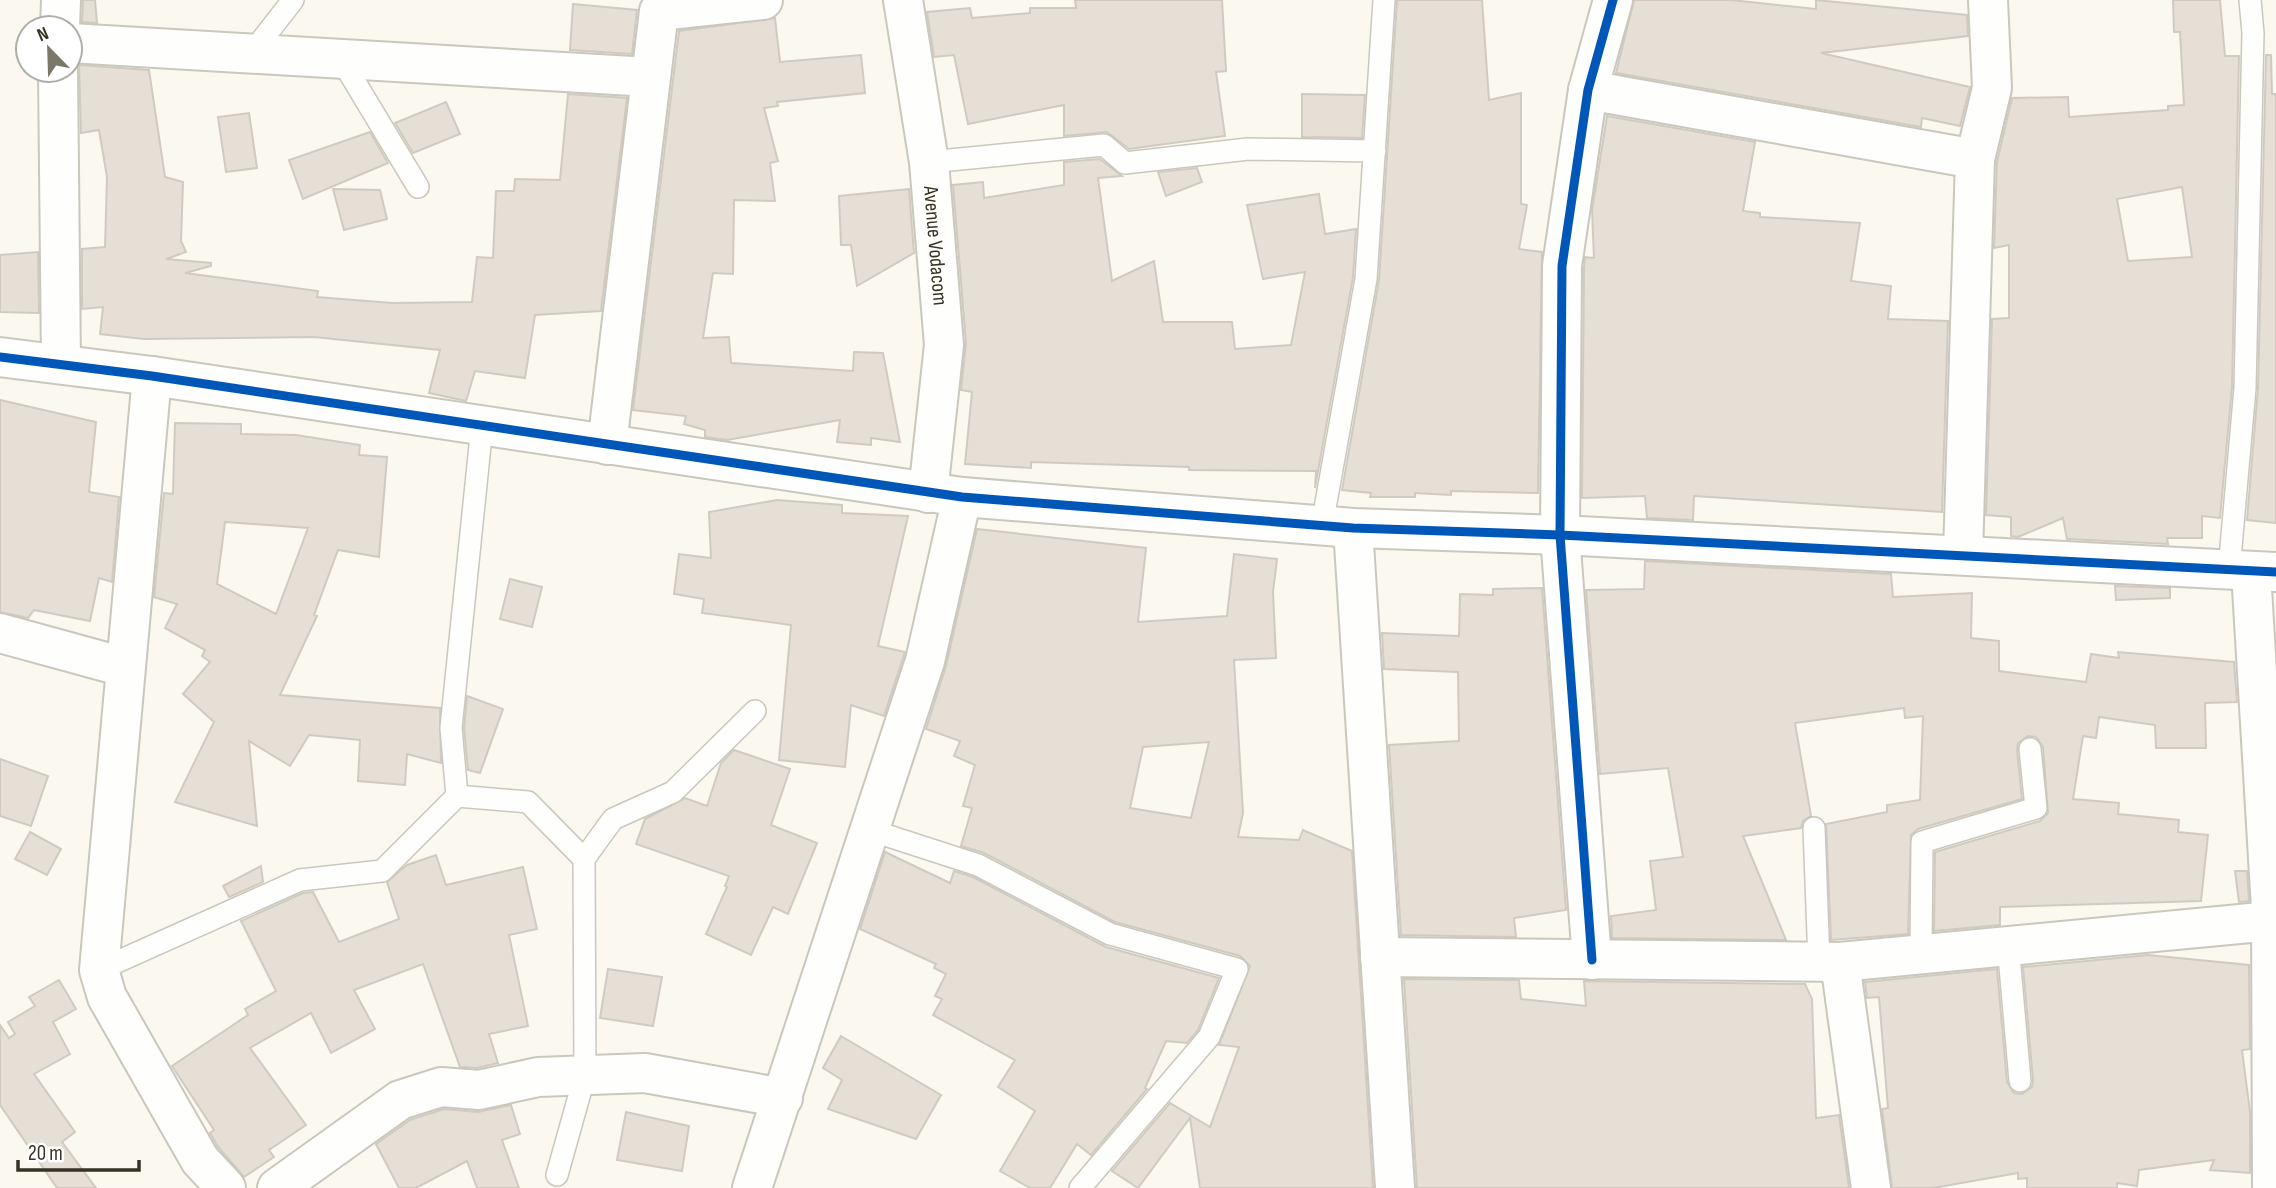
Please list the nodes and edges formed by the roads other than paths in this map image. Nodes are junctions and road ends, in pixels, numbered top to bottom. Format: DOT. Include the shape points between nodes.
graph roads {
  1 [pos="293,0"];
  2 [pos="763,0"];
  3 [pos="903,0"];
  4 [pos="1384,0"];
  5 [pos="1613,0"];
  6 [pos="1988,0"];
  7 [pos="2250,0"];
  8 [pos="653,5"];
  9 [pos="84,44"];
  10 [pos="251,54"];
  11 [pos="341,59"];
  12 [pos="650,77"];
  13 [pos="58,84"];
  14 [pos="1588,90"];
  15 [pos="1375,151"];
  16 [pos="1975,159"];
  17 [pos="929,162"];
  18 [pos="418,187"];
  19 [pos="0,357"];
  20 [pos="61,364"];
  21 [pos="152,376"];
  22 [pos="482,426"];
  23 [pos="607,444"];
  24 [pos="945,495"];
  25 [pos="1338,527"];
  26 [pos="1560,535"];
  27 [pos="1964,555"];
  28 [pos="2252,571"];
  29 [pos="0,633"];
  30 [pos="124,667"];
  31 [pos="755,711"];
  32 [pos="2030,749"];
  33 [pos="457,796"];
  34 [pos="1814,828"];
  35 [pos="870,830"];
  36 [pos="584,859"];
  37 [pos="2273,913"];
  38 [pos="2008,944"];
  39 [pos="1922,952"];
  40 [pos="1380,957"];
  41 [pos="1592,960"];
  42 [pos="1830,962"];
  43 [pos="99,970"];
  44 [pos="585,1075"];
  45 [pos="2020,1081"];
  46 [pos="783,1098"];
  47 [pos="557,1175"];
  48 [pos="226,1188"];
  49 [pos="277,1188"];
  50 [pos="752,1188"];
  51 [pos="1080,1188"];
  52 [pos="1395,1188"];
  53 [pos="1871,1188"];
  54 [pos="2272,1188"];
  1 -- 10 [label="lane"];
  2 -- 8 [label="street"];
  3 -- 17 [label="street, Avenue Vodacom"];
  4 -- 15 [label="lane"];
  5 -- 14 [label="street"];
  6 -- 16 [label="street" via="1992,88"];
  7 -- 28 [label="lane" via="2253,47 2245,388"];
  8 -- 12 [label="street"];
  9 -- 10 [label="street"];
  10 -- 11 [label="street"];
  11 -- 12 [label="street"];
  11 -- 18 [label="lane"];
  12 -- 23 [label="street"];
  13 -- 20 [label="street"];
  14 -- 16 [label="street"];
  14 -- 26 [label="street" via="1562,266"];
  15 -- 17 [label="lane" via="1248,149 1125,163 1104,145"];
  15 -- 25 [label="lane" via="1366,279"];
  16 -- 27 [label="street"];
  17 -- 24 [label="street, Avenue Vodacom" via="944,345"];
  19 -- 20 [label="street"];
  20 -- 21 [label="street"];
  21 -- 22 [label="street"];
  21 -- 30 [label="street"];
  22 -- 23 [label="street"];
  22 -- 33 [label="lane" via="452,728"];
  23 -- 24 [label="street"];
  24 -- 25 [label="street"];
  24 -- 35 [label="street, Avenue Vodacom" via="925,661"];
  25 -- 26 [label="street"];
  25 -- 40 [label="street"];
  26 -- 27 [label="street"];
  26 -- 41 [label="street"];
  27 -- 28 [label="street"];
  28 -- 37 [label="street"];
  29 -- 30 [label="street"];
  30 -- 43 [label="street"];
  31 -- 36 [label="lane" via="673,792 613,819"];
  32 -- 39 [label="lane" via="2036,808 1922,842"];
  33 -- 36 [label="lane" via="528,802"];
  33 -- 43 [label="lane" via="382,871 300,880"];
  34 -- 42 [label="lane"];
  35 -- 46 [label="street, Avenue Vodacom"];
  35 -- 51 [label="lane" via="978,865 1110,934 1237,969 1209,1037"];
  36 -- 44 [label="lane"];
  37 -- 38 [label="street"];
  37 -- 54 [label="street"];
  38 -- 39 [label="street"];
  38 -- 45 [label="lane"];
  39 -- 42 [label="street"];
  40 -- 41 [label="street"];
  40 -- 52 [label="street"];
  41 -- 42 [label="street"];
  42 -- 53 [label="street"];
  43 -- 48 [label="street" via="107,997 200,1160"];
  44 -- 46 [label="street" via="645,1073"];
  44 -- 47 [label="lane"];
  44 -- 49 [label="street" via="538,1077 479,1090 441,1087 400,1100"];
  46 -- 50 [label="street, Avenue Vodacom"];
}
